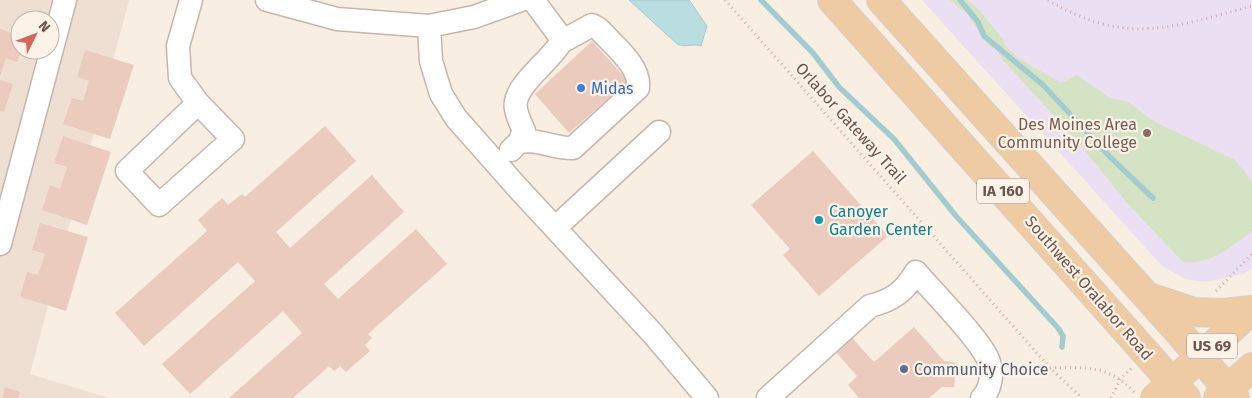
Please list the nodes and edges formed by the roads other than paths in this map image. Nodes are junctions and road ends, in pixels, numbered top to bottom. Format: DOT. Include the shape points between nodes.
graph roads {
  1 [pos="64,0"];
  2 [pos="190,0"];
  3 [pos="267,0"];
  4 [pos="521,0"];
  5 [pos="533,0"];
  6 [pos="832,0"];
  7 [pos="881,0"];
  8 [pos="429,26"];
  9 [pos="561,42"];
  10 [pos="198,103"];
  11 [pos="659,132"];
  12 [pos="519,142"];
  13 [pos="496,164"];
  14 [pos="555,228"];
  15 [pos="0,244"];
  16 [pos="1146,296"];
  17 [pos="1252,310"];
  18 [pos="1252,367"];
  19 [pos="1218,383"];
  20 [pos="1171,393"];
  21 [pos="707,398"];
  22 [pos="768,398"];
  23 [pos="982,398"];
  1 -- 15 [label="street"];
  2 -- 10 [label="street" via="178,46 180,78"];
  3 -- 8 [label="street" via="337,19"];
  4 -- 8 [label="street" via="474,17"];
  5 -- 9 [label="street"];
  6 -- 20 [label="main road, Southwest Oralabor Road / IA 160"];
  7 -- 16 [label="main road, IA 160"];
  8 -- 13 [label="street" via="431,61 441,94 456,118"];
  9 -- 12 [label="street" via="520,89 516,98 524,132"];
  9 -- 12 [label="street" via="592,25 599,29 635,70 640,78 638,88 573,148 564,149 531,139"];
  10 -- 10 [label="street" via="233,139 160,205 127,171"];
  11 -- 14 [label="street"];
  12 -- 13 [label="street"];
  13 -- 14 [label="street"];
  14 -- 21 [label="street"];
  16 -- 17 [label="main road" via="1194,312"];
  16 -- 19 [label="main road, IA 160"];
  17 -- 19 [label="main road, US 69"];
  18 -- 19 [label="main road, US 69"];
  19 -- 20 [label="main road, US 69"];
  22 -- 23 [label="street" via="870,306 889,301 906,288 916,272 989,361 992,379"];
}
